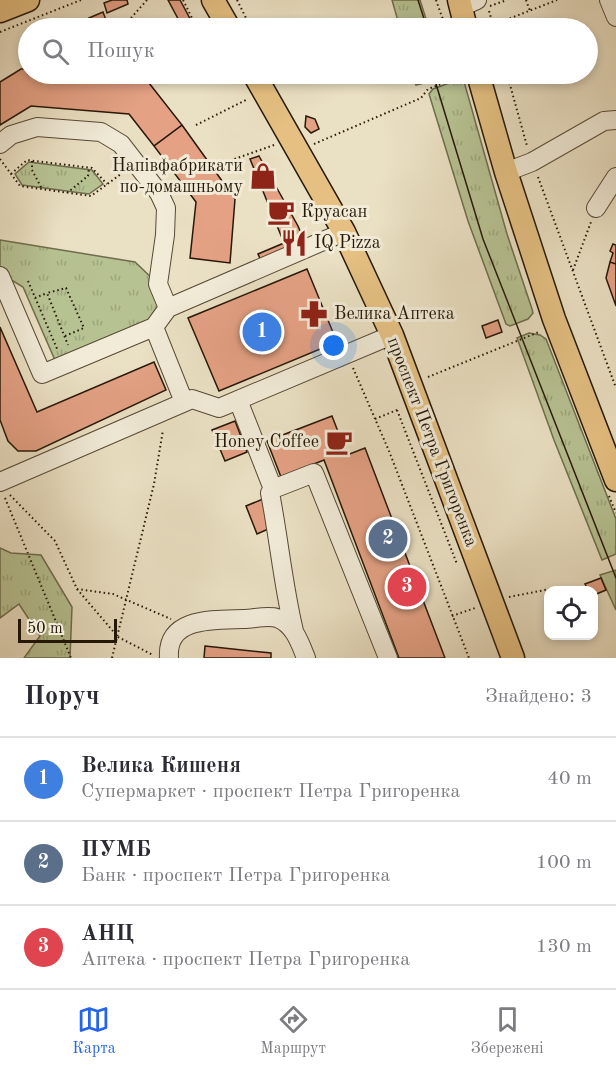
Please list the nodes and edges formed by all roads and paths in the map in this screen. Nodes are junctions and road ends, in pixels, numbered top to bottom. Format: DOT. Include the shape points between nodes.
graph roads {
  1 [pos="27,0"];
  2 [pos="81,0"];
  3 [pos="147,0"];
  4 [pos="183,0"];
  5 [pos="213,0"];
  6 [pos="237,0"];
  7 [pos="436,0"];
  8 [pos="486,0"];
  9 [pos="507,0"];
  10 [pos="526,0"];
  11 [pos="557,0"];
  12 [pos="609,0"];
  13 [pos="471,3"];
  14 [pos="0,11"];
  15 [pos="530,11"];
  16 [pos="616,17"];
  17 [pos="35,18"];
  18 [pos="131,18"];
  19 [pos="192,18"];
  20 [pos="223,18"];
  21 [pos="246,18"];
  22 [pos="442,18"];
  23 [pos="468,18"];
  24 [pos="485,18"];
  25 [pos="514,18"];
  26 [pos="18,25"];
  27 [pos="0,32"];
  28 [pos="260,84"];
  29 [pos="440,84"];
  30 [pos="475,84"];
  31 [pos="510,84"];
  32 [pos="248,99"];
  33 [pos="616,120"];
  34 [pos="196,125"];
  35 [pos="0,144"];
  36 [pos="275,145"];
  37 [pos="311,146"];
  38 [pos="0,159"];
  39 [pos="32,161"];
  40 [pos="226,162"];
  41 [pos="532,162"];
  42 [pos="135,164"];
  43 [pos="89,168"];
  44 [pos="506,172"];
  45 [pos="11,174"];
  46 [pos="616,177"];
  47 [pos="107,184"];
  48 [pos="43,189"];
  49 [pos="67,193"];
  50 [pos="596,208"];
  51 [pos="344,232"];
  52 [pos="573,271"];
  53 [pos="0,277"];
  54 [pos="28,281"];
  55 [pos="47,293"];
  56 [pos="35,298"];
  57 [pos="168,308"];
  58 [pos="154,327"];
  59 [pos="545,330"];
  60 [pos="392,335"];
  61 [pos="65,336"];
  62 [pos="72,353"];
  63 [pos="347,354"];
  64 [pos="61,358"];
  65 [pos="428,377"];
  66 [pos="616,388"];
  67 [pos="238,400"];
  68 [pos="184,402"];
  69 [pos="166,409"];
  70 [pos="375,419"];
  71 [pos="616,480"];
  72 [pos="273,489"];
  73 [pos="4,491"];
  74 [pos="458,564"];
  75 [pos="77,589"];
  76 [pos="127,600"];
  77 [pos="185,626"];
  78 [pos="294,630"];
  79 [pos="118,637"];
  80 [pos="71,658"];
  81 [pos="112,658"];
  82 [pos="156,658"];
  83 [pos="169,658"];
  84 [pos="306,658"];
  85 [pos="388,658"];
  86 [pos="469,658"];
  87 [pos="513,658"];
  1 -- 14 [label="main road"];
  2 -- 17 [label="path"];
  3 -- 18 [label="path"];
  4 -- 19 [label="path"];
  5 -- 20 [label="main road"];
  6 -- 21 [label="path"];
  7 -- 22 [label="path"];
  8 -- 13 [label="path"];
  9 -- 13 [label="path"];
  10 -- 15 [label="path"];
  11 -- 15 [label="path"];
  12 -- 16 [label="lane"];
  13 -- 23 [label="main road"];
  13 -- 24 [label="path"];
  15 -- 25 [label="path"];
  26 -- 27 [label="path"];
  28 -- 51 [label="main road, проспект Петра Григоренка"];
  29 -- 37 [label="path" via="428,88 421,98"];
  30 -- 44 [label="main road"];
  31 -- 41 [label="path"];
  32 -- 34 [label="path"];
  33 -- 41 [label="lane" via="604,121"];
  35 -- 42 [label="lane" via="11,135 38,127 101,132 121,144"];
  36 -- 40 [label="path"];
  38 -- 45 [label="path"];
  39 -- 43 [label="path"];
  39 -- 45 [label="path" via="27,160"];
  39 -- 48 [label="path" via="32,170"];
  41 -- 44 [label="lane"];
  41 -- 52 [label="path"];
  42 -- 47 [label="path"];
  42 -- 57 [label="lane" via="166,208 158,284"];
  43 -- 47 [label="path"];
  43 -- 49 [label="path" via="88,176"];
  44 -- 71 [label="main road" via="554,319"];
  45 -- 48 [label="path" via="20,186"];
  46 -- 50 [label="lane"];
  47 -- 49 [label="path" via="91,196"];
  48 -- 49 [label="path"];
  50 -- 52 [label="path"];
  51 -- 57 [label="lane"];
  51 -- 60 [label="main road, проспект Петра Григоренка"];
  52 -- 66 [label="path"];
  53 -- 58 [label="lane" via="42,374"];
  54 -- 56 [label="path"];
  55 -- 56 [label="path"];
  55 -- 61 [label="path"];
  55 -- 61 [label="path" via="66,288 84,328"];
  56 -- 64 [label="path"];
  57 -- 58 [label="lane"];
  58 -- 68 [label="lane"];
  59 -- 65 [label="path"];
  60 -- 63 [label="lane"];
  60 -- 87 [label="main road, проспект Петра Григоренка"];
  61 -- 62 [label="path"];
  63 -- 67 [label="lane"];
  63 -- 70 [label="path"];
  67 -- 68 [label="lane" via="219,408 192,399"];
  67 -- 72 [label="lane"];
  68 -- 69 [label="lane"];
  69 -- 73 [label="lane"];
  69 -- 76 [label="path"];
  70 -- 74 [label="path" via="397,410"];
  70 -- 86 [label="path"];
  72 -- 78 [label="lane" via="270,494"];
  72 -- 85 [label="lane" via="314,473"];
  73 -- 75 [label="path" via="54,541"];
  73 -- 80 [label="path"];
  75 -- 76 [label="path"];
  75 -- 79 [label="path"];
  76 -- 77 [label="path"];
  76 -- 79 [label="path"];
  77 -- 78 [label="lane" via="199,621 276,618"];
  77 -- 83 [label="lane" via="171,640"];
  78 -- 84 [label="lane"];
  79 -- 81 [label="path"];
  79 -- 82 [label="path"];
}
